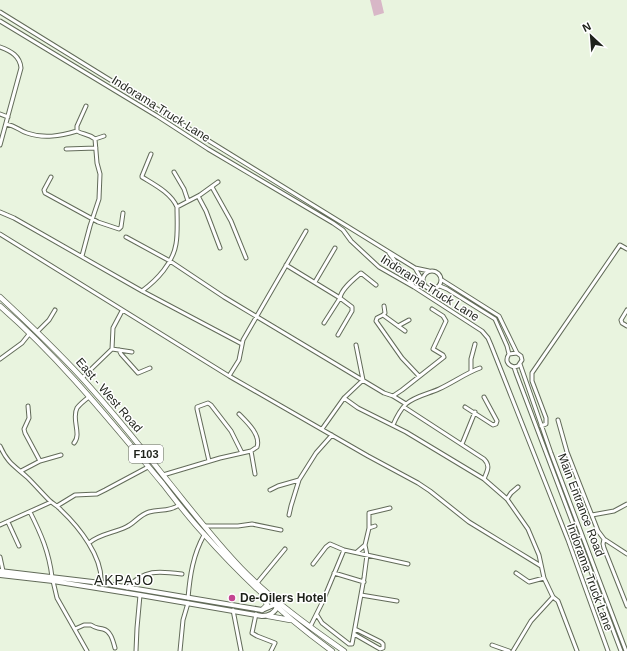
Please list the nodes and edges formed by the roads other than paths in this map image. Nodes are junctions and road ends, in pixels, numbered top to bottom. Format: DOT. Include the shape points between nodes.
graph roads {
  1 [pos="0,12"];
  2 [pos="0,21"];
  3 [pos="0,47"];
  4 [pos="86,106"];
  5 [pos="0,114"];
  6 [pos="8,117"];
  7 [pos="6,124"];
  8 [pos="77,131"];
  9 [pos="104,136"];
  10 [pos="95,139"];
  11 [pos="0,145"];
  12 [pos="96,148"];
  13 [pos="66,149"];
  14 [pos="151,154"];
  15 [pos="174,172"];
  16 [pos="51,177"];
  17 [pos="218,182"];
  18 [pos="212,187"];
  19 [pos="198,196"];
  20 [pos="188,200"];
  21 [pos="177,207"];
  22 [pos="0,212"];
  23 [pos="324,212"];
  24 [pos="124,213"];
  25 [pos="320,216"];
  26 [pos="92,218"];
  27 [pos="306,231"];
  28 [pos="0,234"];
  29 [pos="126,237"];
  30 [pos="220,248"];
  31 [pos="335,248"];
  32 [pos="627,249"];
  33 [pos="387,251"];
  34 [pos="82,256"];
  35 [pos="246,258"];
  36 [pos="170,261"];
  37 [pos="286,265"];
  38 [pos="415,268"];
  39 [pos="429,271"];
  40 [pos="442,280"];
  41 [pos="423,281"];
  42 [pos="315,282"];
  43 [pos="376,285"];
  44 [pos="425,286"];
  45 [pos="440,286"];
  46 [pos="414,287"];
  47 [pos="142,291"];
  48 [pos="0,297"];
  49 [pos="340,298"];
  50 [pos="0,306"];
  51 [pos="384,306"];
  52 [pos="432,309"];
  53 [pos="55,310"];
  54 [pos="627,310"];
  55 [pos="122,311"];
  56 [pos="383,315"];
  57 [pos="257,316"];
  58 [pos="409,320"];
  59 [pos="324,323"];
  60 [pos="398,326"];
  61 [pos="627,326"];
  62 [pos="405,331"];
  63 [pos="37,332"];
  64 [pos="30,333"];
  65 [pos="338,335"];
  66 [pos="242,344"];
  67 [pos="356,344"];
  68 [pos="475,344"];
  69 [pos="112,349"];
  70 [pos="119,350"];
  71 [pos="132,352"];
  72 [pos="517,352"];
  73 [pos="509,354"];
  74 [pos="0,359"];
  75 [pos="520,364"];
  76 [pos="514,367"];
  77 [pos="150,368"];
  78 [pos="480,368"];
  79 [pos="471,371"];
  80 [pos="229,376"];
  81 [pos="419,376"];
  82 [pos="82,378"];
  83 [pos="363,380"];
  84 [pos="393,396"];
  85 [pos="89,397"];
  86 [pos="484,397"];
  87 [pos="344,398"];
  88 [pos="28,406"];
  89 [pos="405,406"];
  90 [pos="465,407"];
  91 [pos="475,412"];
  92 [pos="239,414"];
  93 [pos="558,420"];
  94 [pos="393,425"];
  95 [pos="542,425"];
  96 [pos="537,427"];
  97 [pos="322,429"];
  98 [pos="332,435"];
  99 [pos="74,443"];
  100 [pos="462,444"];
  101 [pos="0,446"];
  102 [pos="251,451"];
  103 [pos="242,453"];
  104 [pos="61,455"];
  105 [pos="40,461"];
  106 [pos="209,461"];
  107 [pos="148,467"];
  108 [pos="20,472"];
  109 [pos="255,474"];
  110 [pos="164,475"];
  111 [pos="484,479"];
  112 [pos="299,480"];
  113 [pos="518,487"];
  114 [pos="270,490"];
  115 [pos="508,499"];
  116 [pos="51,502"];
  117 [pos="627,504"];
  118 [pos="179,505"];
  119 [pos="57,506"];
  120 [pos="390,508"];
  121 [pos="30,512"];
  122 [pos="289,515"];
  123 [pos="592,515"];
  124 [pos="8,522"];
  125 [pos="0,525"];
  126 [pos="203,526"];
  127 [pos="376,526"];
  128 [pos="369,528"];
  129 [pos="281,530"];
  130 [pos="204,535"];
  131 [pos="604,539"];
  132 [pos="89,543"];
  133 [pos="365,545"];
  134 [pos="19,546"];
  135 [pos="285,549"];
  136 [pos="344,550"];
  137 [pos="357,552"];
  138 [pos="627,554"];
  139 [pos="367,556"];
  140 [pos="0,557"];
  141 [pos="313,564"];
  142 [pos="408,564"];
  143 [pos="541,566"];
  144 [pos="516,572"];
  145 [pos="1,573"];
  146 [pos="334,573"];
  147 [pos="182,574"];
  148 [pos="544,578"];
  149 [pos="52,579"];
  150 [pos="364,582"];
  151 [pos="101,583"];
  152 [pos="257,583"];
  153 [pos="127,588"];
  154 [pos="140,594"];
  155 [pos="264,595"];
  156 [pos="361,595"];
  157 [pos="553,597"];
  158 [pos="188,600"];
  159 [pos="397,601"];
  160 [pos="277,605"];
  161 [pos="627,606"];
  162 [pos="233,610"];
  163 [pos="262,610"];
  164 [pos="256,614"];
  165 [pos="268,616"];
  166 [pos="317,616"];
  167 [pos="293,618"];
  168 [pos="310,627"];
  169 [pos="75,629"];
  170 [pos="355,629"];
  171 [pos="354,634"];
  172 [pos="492,645"];
  173 [pos="115,648"];
  174 [pos="87,651"];
  175 [pos="136,651"];
  176 [pos="180,651"];
  177 [pos="240,651"];
  178 [pos="271,651"];
  179 [pos="332,651"];
  180 [pos="344,651"];
  181 [pos="509,651"];
  182 [pos="513,651"];
  183 [pos="578,651"];
  184 [pos="608,651"];
  185 [pos="621,651"];
  186 [pos="626,651"];
  1 -- 23 [label="street"];
  2 -- 25 [label="street, Indorama Truck Lane"];
  3 -- 6 [label="street" via="17,57 21,63"];
  4 -- 8 [label="street"];
  5 -- 6 [label="street"];
  6 -- 7 [label="street"];
  7 -- 8 [label="street" via="28,133 48,137"];
  7 -- 11 [label="street"];
  8 -- 10 [label="street" via="89,134"];
  9 -- 10 [label="street"];
  10 -- 12 [label="street"];
  12 -- 13 [label="street"];
  12 -- 26 [label="street" via="100,189"];
  14 -- 21 [label="street" via="142,178 168,194"];
  15 -- 20 [label="street"];
  16 -- 26 [label="street" via="45,193"];
  17 -- 18 [label="street"];
  18 -- 19 [label="street"];
  18 -- 35 [label="street" via="231,221"];
  19 -- 20 [label="street"];
  19 -- 30 [label="street"];
  20 -- 21 [label="street"];
  21 -- 36 [label="street" via="176,244"];
  22 -- 34 [label="street"];
  23 -- 25 [label="street"];
  23 -- 33 [label="street"];
  24 -- 26 [label="street" via="119,228"];
  25 -- 46 [label="street, Indorama Truck Lane" via="343,230 379,267"];
  26 -- 34 [label="street"];
  27 -- 37 [label="street"];
  28 -- 55 [label="street"];
  29 -- 36 [label="street"];
  31 -- 42 [label="street"];
  32 -- 95 [label="street" via="620,245 532,373 532,381 546,418 546,424"];
  33 -- 38 [label="street"];
  33 -- 46 [label="street"];
  34 -- 47 [label="street"];
  36 -- 47 [label="street" via="152,284"];
  36 -- 57 [label="street"];
  37 -- 42 [label="street"];
  37 -- 57 [label="street"];
  38 -- 39 [label="street"];
  38 -- 41 [label="street"];
  39 -- 40 [label="street" via="438,273"];
  39 -- 41 [label="street" via="424,275"];
  40 -- 45 [label="street"];
  40 -- 72 [label="street" via="499,316"];
  41 -- 44 [label="street"];
  42 -- 49 [label="street"];
  43 -- 49 [label="street" via="361,273"];
  44 -- 45 [label="street" via="432,290"];
  44 -- 46 [label="street"];
  45 -- 73 [label="street" via="496,319"];
  46 -- 184 [label="street, Indorama Truck Lane" via="482,331 488,338 568,540"];
  47 -- 66 [label="street"];
  48 -- 63 [label="main road, East - West Road / F103"];
  49 -- 59 [label="street"];
  49 -- 65 [label="street" via="352,309"];
  50 -- 64 [label="main road, East - West Road / F103"];
  51 -- 56 [label="street"];
  52 -- 81 [label="street" via="446,321 433,348 444,357"];
  53 -- 63 [label="street" via="50,320"];
  54 -- 61 [label="street" via="622,323"];
  55 -- 69 [label="street" via="114,328"];
  55 -- 80 [label="street"];
  56 -- 60 [label="street"];
  56 -- 81 [label="street" via="376,321 402,358"];
  57 -- 66 [label="street"];
  57 -- 83 [label="street"];
  58 -- 60 [label="street"];
  60 -- 62 [label="street"];
  63 -- 82 [label="main road, East - West Road / F103"];
  64 -- 74 [label="street" via="22,343"];
  64 -- 85 [label="main road, East - West Road / F103"];
  66 -- 80 [label="street" via="239,360"];
  67 -- 83 [label="street"];
  68 -- 79 [label="street"];
  69 -- 70 [label="street"];
  69 -- 82 [label="street"];
  70 -- 71 [label="street"];
  70 -- 77 [label="street" via="138,373"];
  72 -- 73 [label="street"];
  72 -- 75 [label="street" via="522,358"];
  73 -- 76 [label="street" via="508,362"];
  75 -- 76 [label="street"];
  75 -- 95 [label="street, Main Entrance Road"];
  76 -- 96 [label="street"];
  78 -- 79 [label="street"];
  79 -- 89 [label="street"];
  80 -- 97 [label="street"];
  81 -- 84 [label="street"];
  82 -- 110 [label="main road, East - West Road / F103"];
  83 -- 84 [label="street"];
  83 -- 87 [label="street"];
  84 -- 89 [label="street"];
  85 -- 99 [label="street" via="76,411 78,437"];
  85 -- 107 [label="main road, East - West Road / F103"];
  86 -- 91 [label="street" via="497,423 493,425"];
  87 -- 94 [label="street" via="358,408"];
  87 -- 97 [label="street"];
  88 -- 105 [label="street" via="29,418 25,433"];
  89 -- 94 [label="street"];
  89 -- 100 [label="street"];
  90 -- 91 [label="street"];
  91 -- 100 [label="street"];
  92 -- 102 [label="street" via="257,439 257,447"];
  93 -- 123 [label="street" via="567,452"];
  94 -- 111 [label="street"];
  95 -- 96 [label="street"];
  95 -- 186 [label="street, Main Entrance Road"];
  96 -- 185 [label="street"];
  97 -- 98 [label="street"];
  98 -- 112 [label="street" via="316,453"];
  98 -- 143 [label="street" via="418,482 469,522"];
  100 -- 111 [label="street" via="488,463 489,468"];
  101 -- 108 [label="street" via="4,456"];
  102 -- 103 [label="street"];
  102 -- 109 [label="street"];
  103 -- 106 [label="street"];
  103 -- 106 [label="street" via="231,431 208,403 196,409"];
  104 -- 105 [label="street"];
  105 -- 108 [label="street"];
  106 -- 110 [label="street"];
  107 -- 118 [label="main road, East - West Road / F103"];
  107 -- 119 [label="street" via="100,493 75,495"];
  108 -- 116 [label="street"];
  110 -- 126 [label="main road, East - West Road / F103"];
  111 -- 115 [label="street"];
  112 -- 114 [label="street"];
  112 -- 122 [label="street"];
  113 -- 115 [label="street"];
  115 -- 143 [label="street" via="528,529 539,554"];
  116 -- 119 [label="street"];
  116 -- 121 [label="street"];
  117 -- 123 [label="street" via="614,511"];
  118 -- 130 [label="main road, East - West Road / F103"];
  118 -- 132 [label="street" via="170,510 143,514 128,526"];
  119 -- 132 [label="street"];
  120 -- 128 [label="street" via="369,513"];
  121 -- 124 [label="street"];
  121 -- 149 [label="street" via="47,549"];
  123 -- 131 [label="street"];
  124 -- 125 [label="street"];
  124 -- 134 [label="street"];
  126 -- 129 [label="street" via="252,524"];
  126 -- 152 [label="main road, East - West Road / F103"];
  127 -- 128 [label="street"];
  128 -- 133 [label="street"];
  130 -- 155 [label="main road, East - West Road / F103"];
  130 -- 158 [label="street" via="191,567"];
  131 -- 138 [label="street"];
  131 -- 161 [label="street" via="604,548"];
  132 -- 151 [label="street" via="100,568"];
  133 -- 137 [label="street"];
  133 -- 139 [label="street"];
  135 -- 152 [label="street"];
  136 -- 137 [label="street"];
  136 -- 141 [label="street" via="328,545"];
  136 -- 146 [label="street"];
  137 -- 139 [label="street"];
  139 -- 142 [label="street"];
  139 -- 150 [label="street"];
  140 -- 145 [label="street"];
  143 -- 148 [label="street"];
  144 -- 148 [label="street" via="529,582"];
  145 -- 149 [label="main road"];
  146 -- 150 [label="street"];
  146 -- 166 [label="street"];
  147 -- 153 [label="street" via="165,571 148,573 135,579"];
  148 -- 157 [label="street"];
  149 -- 151 [label="main road"];
  149 -- 154 [label="main road"];
  149 -- 169 [label="street" via="57,598"];
  150 -- 156 [label="street"];
  151 -- 153 [label="main road"];
  152 -- 160 [label="main road, East - West Road / F103"];
  153 -- 158 [label="main road"];
  154 -- 158 [label="main road"];
  154 -- 175 [label="street"];
  155 -- 160 [label="main road, East - West Road / F103"];
  155 -- 163 [label="main road" via="267,605"];
  156 -- 159 [label="street"];
  156 -- 170 [label="street"];
  157 -- 182 [label="street" via="532,621"];
  157 -- 183 [label="street" via="558,601"];
  158 -- 162 [label="main road"];
  158 -- 163 [label="main road"];
  158 -- 176 [label="street"];
  160 -- 163 [label="main road"];
  160 -- 165 [label="main road" via="274,612"];
  160 -- 167 [label="main road, East - West Road / F103"];
  162 -- 164 [label="main road"];
  162 -- 177 [label="street"];
  164 -- 165 [label="main road"];
  164 -- 178 [label="street" via="252,633 275,643"];
  165 -- 167 [label="main road"];
  166 -- 168 [label="street"];
  166 -- 171 [label="street" via="349,644 353,642"];
  167 -- 168 [label="main road, F103"];
  167 -- 179 [label="main road, F103"];
  168 -- 180 [label="main road, F103"];
  169 -- 173 [label="street" via="84,625 103,629 110,634"];
  169 -- 174 [label="street"];
  170 -- 171 [label="street"];
  170 -- 171 [label="street" via="381,642 384,648 380,649"];
  172 -- 181 [label="street"];
}
